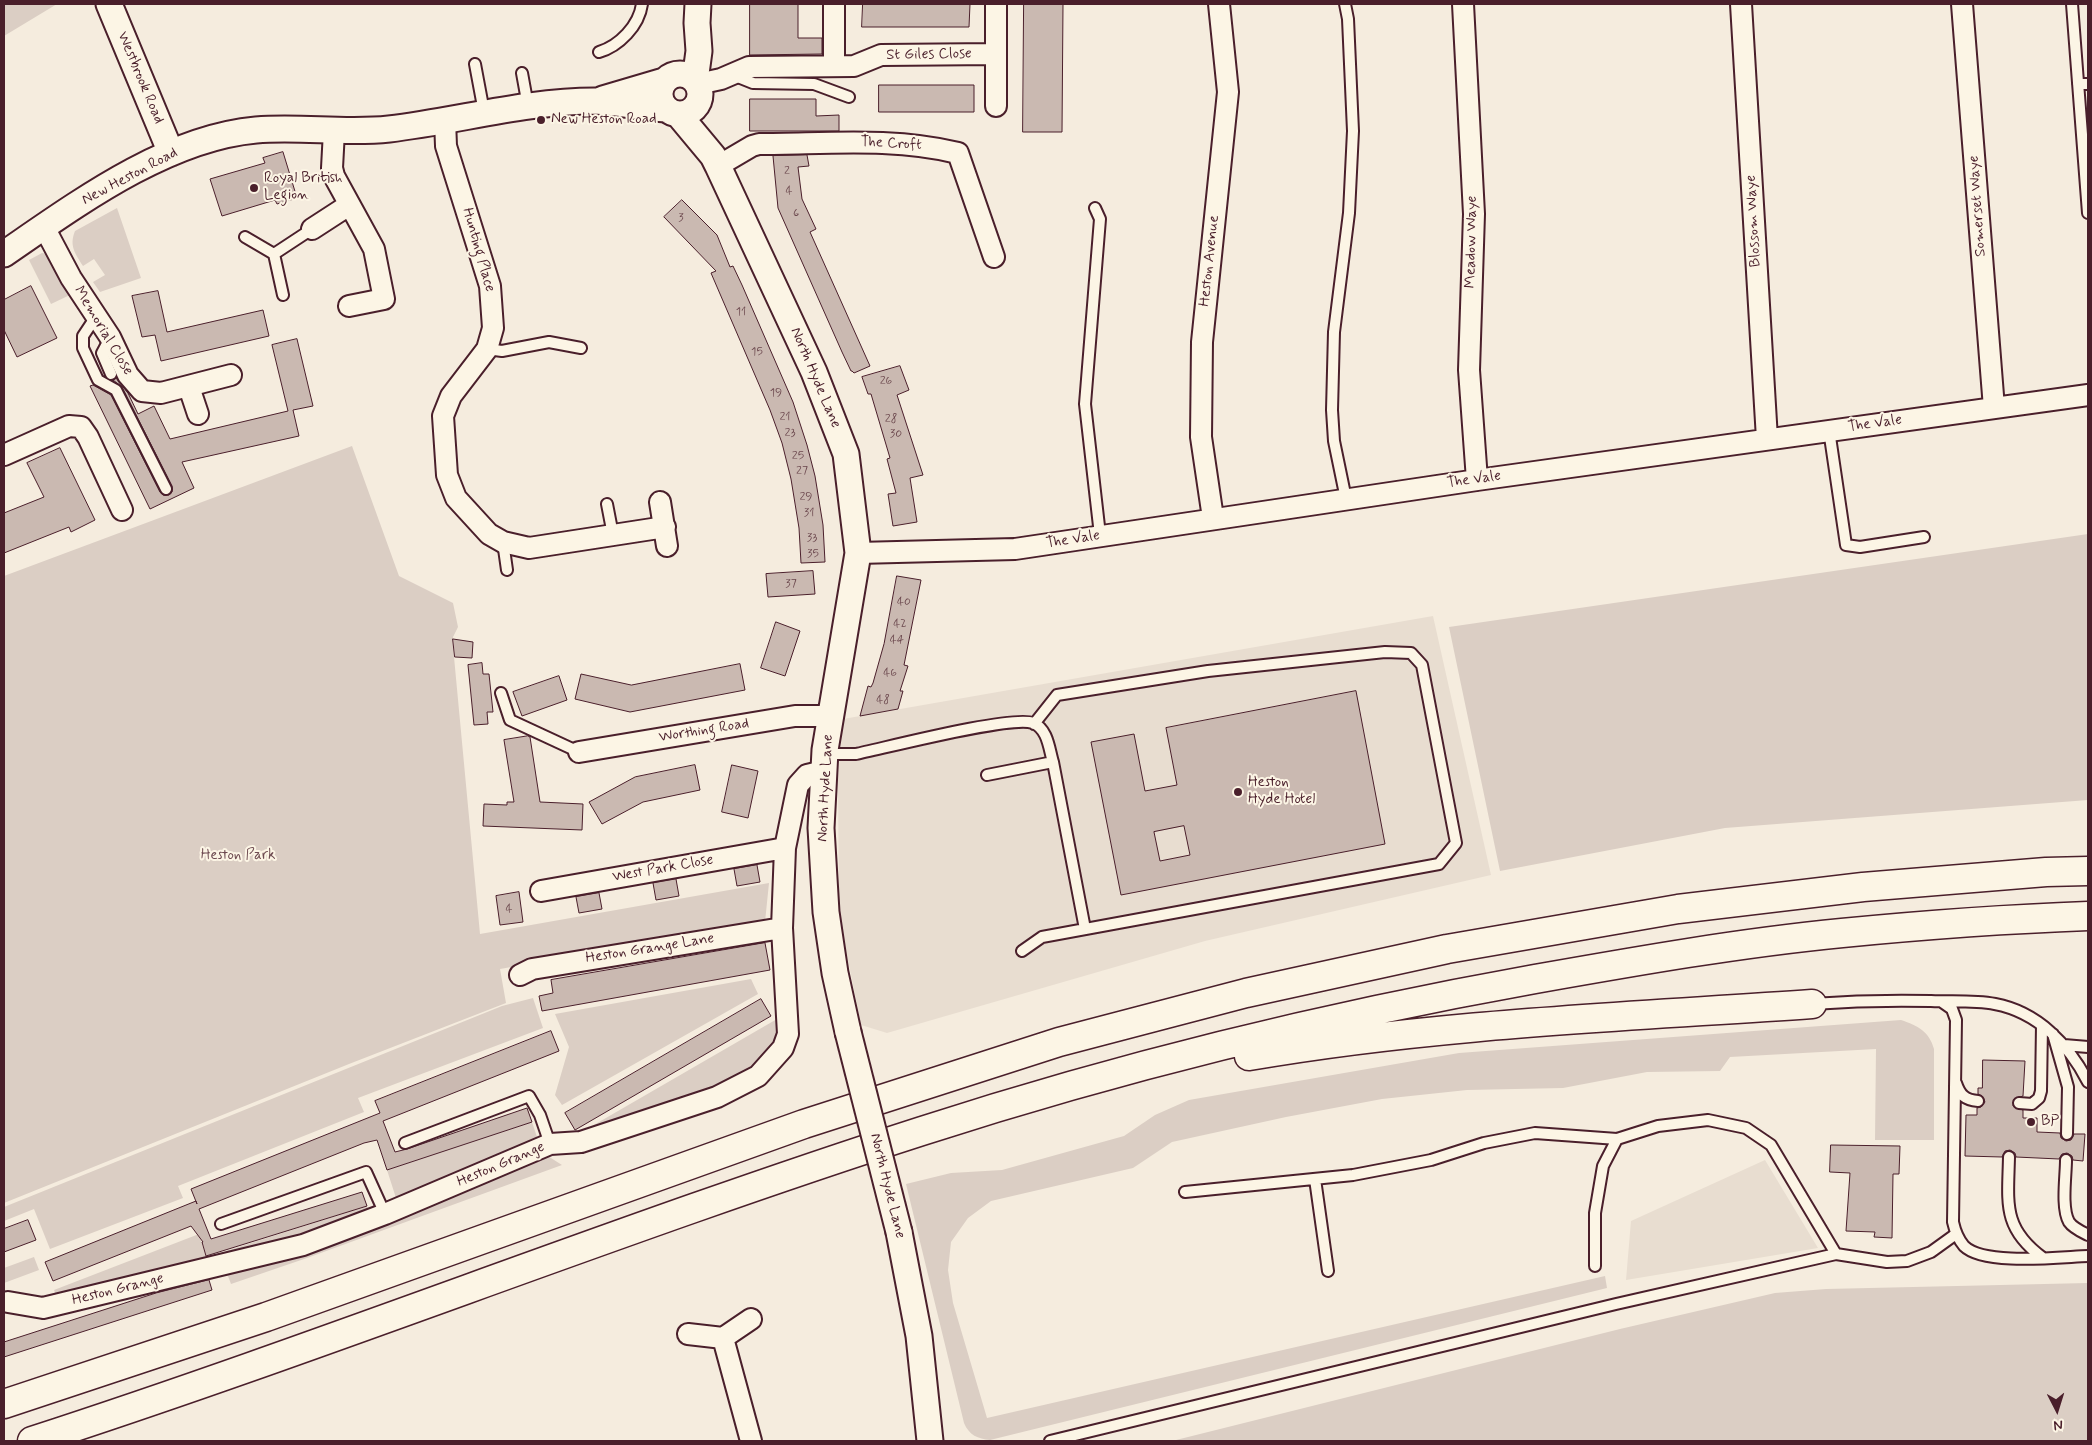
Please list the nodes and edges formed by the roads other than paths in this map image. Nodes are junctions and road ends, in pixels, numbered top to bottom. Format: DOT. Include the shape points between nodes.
graph roads {
  1 [pos="109,4"];
  2 [pos="642,4"];
  3 [pos="834,4"];
  4 [pos="996,4"];
  5 [pos="1219,4"];
  6 [pos="1345,4"];
  7 [pos="1463,4"];
  8 [pos="1741,4"];
  9 [pos="1962,4"];
  10 [pos="2072,4"];
  11 [pos="697,13"];
  12 [pos="599,52"];
  13 [pos="996,54"];
  14 [pos="475,64"];
  15 [pos="834,66"];
  16 [pos="522,73"];
  17 [pos="732,74"];
  18 [pos="667,78"];
  19 [pos="2083,84"];
  20 [pos="849,97"];
  21 [pos="687,98"];
  22 [pos="596,101"];
  23 [pos="996,106"];
  24 [pos="528,107"];
  25 [pos="484,112"];
  26 [pos="445,120"];
  27 [pos="334,131"];
  28 [pos="171,153"];
  29 [pos="716,161"];
  30 [pos="349,205"];
  31 [pos="1095,208"];
  32 [pos="2088,212"];
  33 [pos="44,227"];
  34 [pos="312,229"];
  35 [pos="245,237"];
  36 [pos="4,254"];
  37 [pos="274,254"];
  38 [pos="994,257"];
  39 [pos="283,295"];
  40 [pos="349,306"];
  41 [pos="97,315"];
  42 [pos="110,337"];
  43 [pos="487,348"];
  44 [pos="581,348"];
  45 [pos="111,374"];
  46 [pos="231,375"];
  47 [pos="190,387"];
  48 [pos="2088,395"];
  49 [pos="1994,408"];
  50 [pos="198,414"];
  51 [pos="1829,430"];
  52 [pos="1767,439"];
  53 [pos="4,455"];
  54 [pos="1478,480"];
  55 [pos="166,489"];
  56 [pos="1346,499"];
  57 [pos="660,502"];
  58 [pos="608,504"];
  59 [pos="122,510"];
  60 [pos="1213,518"];
  61 [pos="613,535"];
  62 [pos="1100,535"];
  63 [pos="1924,537"];
  64 [pos="504,542"];
  65 [pos="858,553"];
  66 [pos="507,570"];
  67 [pos="500,693"];
  68 [pos="830,716"];
  69 [pos="1034,724"];
  70 [pos="578,752"];
  71 [pos="825,761"];
  72 [pos="1053,762"];
  73 [pos="987,775"];
  74 [pos="785,848"];
  75 [pos="2088,865"];
  76 [pos="2088,871"];
  77 [pos="2046,872"];
  78 [pos="542,891"];
  79 [pos="2088,916"];
  80 [pos="782,928"];
  81 [pos="1085,929"];
  82 [pos="1022,951"];
  83 [pos="520,975"];
  84 [pos="1942,1002"];
  85 [pos="1812,1004"];
  86 [pos="2042,1025"];
  87 [pos="2053,1033"];
  88 [pos="2064,1045"];
  89 [pos="2088,1047"];
  90 [pos="1955,1082"];
  91 [pos="2088,1082"];
  92 [pos="1056,1090"];
  93 [pos="1978,1101"];
  94 [pos="2019,1103"];
  95 [pos="2067,1134"];
  96 [pos="1617,1139"];
  97 [pos="405,1144"];
  98 [pos="550,1144"];
  99 [pos="2009,1157"];
  100 [pos="2066,1160"];
  101 [pos="1315,1179"];
  102 [pos="1185,1192"];
  103 [pos="384,1214"];
  104 [pos="221,1224"];
  105 [pos="1956,1234"];
  106 [pos="2088,1235"];
  107 [pos="1836,1254"];
  108 [pos="2088,1256"];
  109 [pos="2043,1258"];
  110 [pos="1595,1266"];
  111 [pos="1328,1271"];
  112 [pos="8,1302"];
  113 [pos="751,1319"];
  114 [pos="688,1334"];
  115 [pos="723,1338"];
  116 [pos="4,1404"];
  117 [pos="32,1441"];
  118 [pos="751,1441"];
  119 [pos="930,1441"];
  120 [pos="1050,1441"];
  1 -- 28 [label="street, Westbrook Road"];
  2 -- 12 [label="lane" via="641,16 635,24 612,48"];
  3 -- 15 [label="street"];
  4 -- 13 [label="street"];
  5 -- 60 [label="street, Heston Avenue" via="1228,92 1202,342 1201,437"];
  6 -- 56 [label="lane" via="1353,131 1348,214 1334,332 1332,410 1334,442"];
  7 -- 54 [label="street, Meadow Waye" via="1474,214 1468,370"];
  8 -- 52 [label="street, Blossom Waye"];
  9 -- 49 [label="street, Somerset Waye"];
  10 -- 19 [label="lane"];
  11 -- 18 [label="street"];
  11 -- 21 [label="street" via="699,51"];
  13 -- 15 [label="street, St Giles Close" via="881,55 854,66"];
  13 -- 23 [label="street"];
  14 -- 25 [label="lane"];
  15 -- 17 [label="street, St Giles Close" via="749,67"];
  16 -- 24 [label="lane"];
  17 -- 20 [label="lane" via="753,83 814,84"];
  17 -- 21 [label="street, St Giles Close"];
  18 -- 21 [label="street" via="683,74"];
  18 -- 21 [label="street, North Hyde Lane" via="661,86 660,98"];
  18 -- 22 [label="street, New Heston Road"];
  19 -- 32 [label="lane"];
  21 -- 22 [label="street, New Heston Road"];
  21 -- 29 [label="street, North Hyde Lane"];
  22 -- 24 [label="street, New Heston Road"];
  24 -- 25 [label="street, New Heston Road"];
  25 -- 26 [label="street, New Heston Road"];
  26 -- 27 [label="street, New Heston Road" via="388,129"];
  26 -- 43 [label="street, Hunting Place" via="446,146 490,286 493,328"];
  27 -- 28 [label="street, New Heston Road" via="254,130 221,136"];
  27 -- 30 [label="street" via="332,168"];
  28 -- 33 [label="street, New Heston Road"];
  29 -- 38 [label="street, The Croft" via="759,144 872,142 931,146 958,153"];
  29 -- 65 [label="street, North Hyde Lane" via="814,372 846,454"];
  30 -- 34 [label="street"];
  30 -- 40 [label="street" via="374,249 384,299"];
  31 -- 62 [label="lane" via="1100,218 1086,404"];
  33 -- 36 [label="street, New Heston Road"];
  33 -- 41 [label="street, Memorial Close" via="71,278"];
  34 -- 37 [label="lane"];
  35 -- 37 [label="lane"];
  37 -- 39 [label="lane"];
  41 -- 42 [label="street, Memorial Close"];
  41 -- 55 [label="lane" via="83,336 83,348 98,380 116,390"];
  42 -- 45 [label="lane" via="102,354"];
  42 -- 47 [label="street, Memorial Close" via="128,375 142,391 161,394"];
  43 -- 44 [label="lane" via="502,351 549,342"];
  43 -- 64 [label="street, Hunting Place" via="451,396 443,416 444,445 447,474 456,498 489,534"];
  46 -- 47 [label="street, Memorial Close"];
  47 -- 50 [label="street"];
  48 -- 49 [label="street, The Vale"];
  49 -- 51 [label="street, The Vale"];
  51 -- 52 [label="street, The Vale"];
  51 -- 63 [label="lane" via="1846,545 1860,547"];
  52 -- 54 [label="street, The Vale"];
  53 -- 59 [label="street" via="68,426 81,427"];
  54 -- 56 [label="street, The Vale"];
  56 -- 60 [label="street, The Vale"];
  57 -- 61 [label="street, Hunting Place" via="666,537"];
  58 -- 61 [label="lane"];
  60 -- 62 [label="street, The Vale"];
  61 -- 64 [label="street, Hunting Place" via="529,548"];
  62 -- 65 [label="street, The Vale" via="1016,549"];
  64 -- 66 [label="lane"];
  65 -- 68 [label="street, North Hyde Lane"];
  67 -- 70 [label="lane" via="510,720"];
  68 -- 70 [label="street, Worthing Road" via="795,716"];
  68 -- 71 [label="street, North Hyde Lane"];
  69 -- 71 [label="lane" via="1024,721 998,725 856,754 837,754"];
  69 -- 72 [label="lane" via="1046,735"];
  69 -- 81 [label="lane" via="1057,695 1199,672 1385,652 1412,652 1422,665 1456,843 1439,864"];
  71 -- 74 [label="street, Heston Grange" via="798,785"];
  71 -- 119 [label="street, North Hyde Lane, bridge" via="822,828 826,912 835,973 899,1232 919,1336"];
  72 -- 73 [label="lane"];
  72 -- 81 [label="lane"];
  74 -- 78 [label="street, West Park Close"];
  74 -- 80 [label="street, Heston Grange"];
  75 -- 77 [label="highway"];
  76 -- 77 [label="highway"];
  77 -- 116 [label="highway" via="1678,909 1447,949 1218,1000 1059,1042 804,1124 266,1317"];
  79 -- 92 [label="highway" via="1839,933 1656,958 1417,1000 1234,1041"];
  80 -- 83 [label="street, Heston Grange Lane" via="532,969"];
  80 -- 98 [label="street, Heston Grange" via="788,1034 783,1048 758,1076 717,1097 581,1142"];
  81 -- 82 [label="lane" via="1042,937"];
  84 -- 85 [label="lane" via="1873,1000"];
  84 -- 86 [label="lane" via="1996,1004 2011,1008"];
  84 -- 90 [label="lane" via="1952,1009 1956,1020"];
  85 -- 92 [label="highway" via="1528,1023 1319,1044"];
  86 -- 87 [label="lane"];
  86 -- 94 [label="lane" via="2039,1098 2032,1104"];
  87 -- 88 [label="lane"];
  87 -- 95 [label="lane" via="2068,1087"];
  88 -- 89 [label="lane"];
  88 -- 91 [label="lane" via="2077,1060"];
  90 -- 93 [label="lane" via="1964,1099"];
  90 -- 105 [label="lane" via="1952,1222"];
  92 -- 117 [label="highway" via="783,1178 184,1391"];
  96 -- 101 [label="lane" via="1536,1133 1484,1143 1431,1160"];
  96 -- 107 [label="lane" via="1658,1126 1708,1120 1746,1128 1771,1145"];
  96 -- 110 [label="lane" via="1603,1166 1595,1213"];
  97 -- 98 [label="lane" via="529,1096"];
  98 -- 103 [label="street, Heston Grange"];
  99 -- 109 [label="lane" via="2009,1214 2027,1246"];
  100 -- 106 [label="lane" via="2065,1208 2069,1222"];
  101 -- 102 [label="lane"];
  101 -- 111 [label="lane"];
  103 -- 104 [label="lane" via="366,1172"];
  103 -- 112 [label="street, Heston Grange" via="303,1246 43,1308"];
  105 -- 107 [label="lane" via="1931,1252 1907,1261 1887,1262"];
  105 -- 109 [label="lane" via="1965,1247 1977,1253 1996,1258"];
  107 -- 120 [label="lane"];
  108 -- 109 [label="lane"];
  113 -- 115 [label="street"];
  114 -- 115 [label="street"];
  115 -- 118 [label="street"];
}
